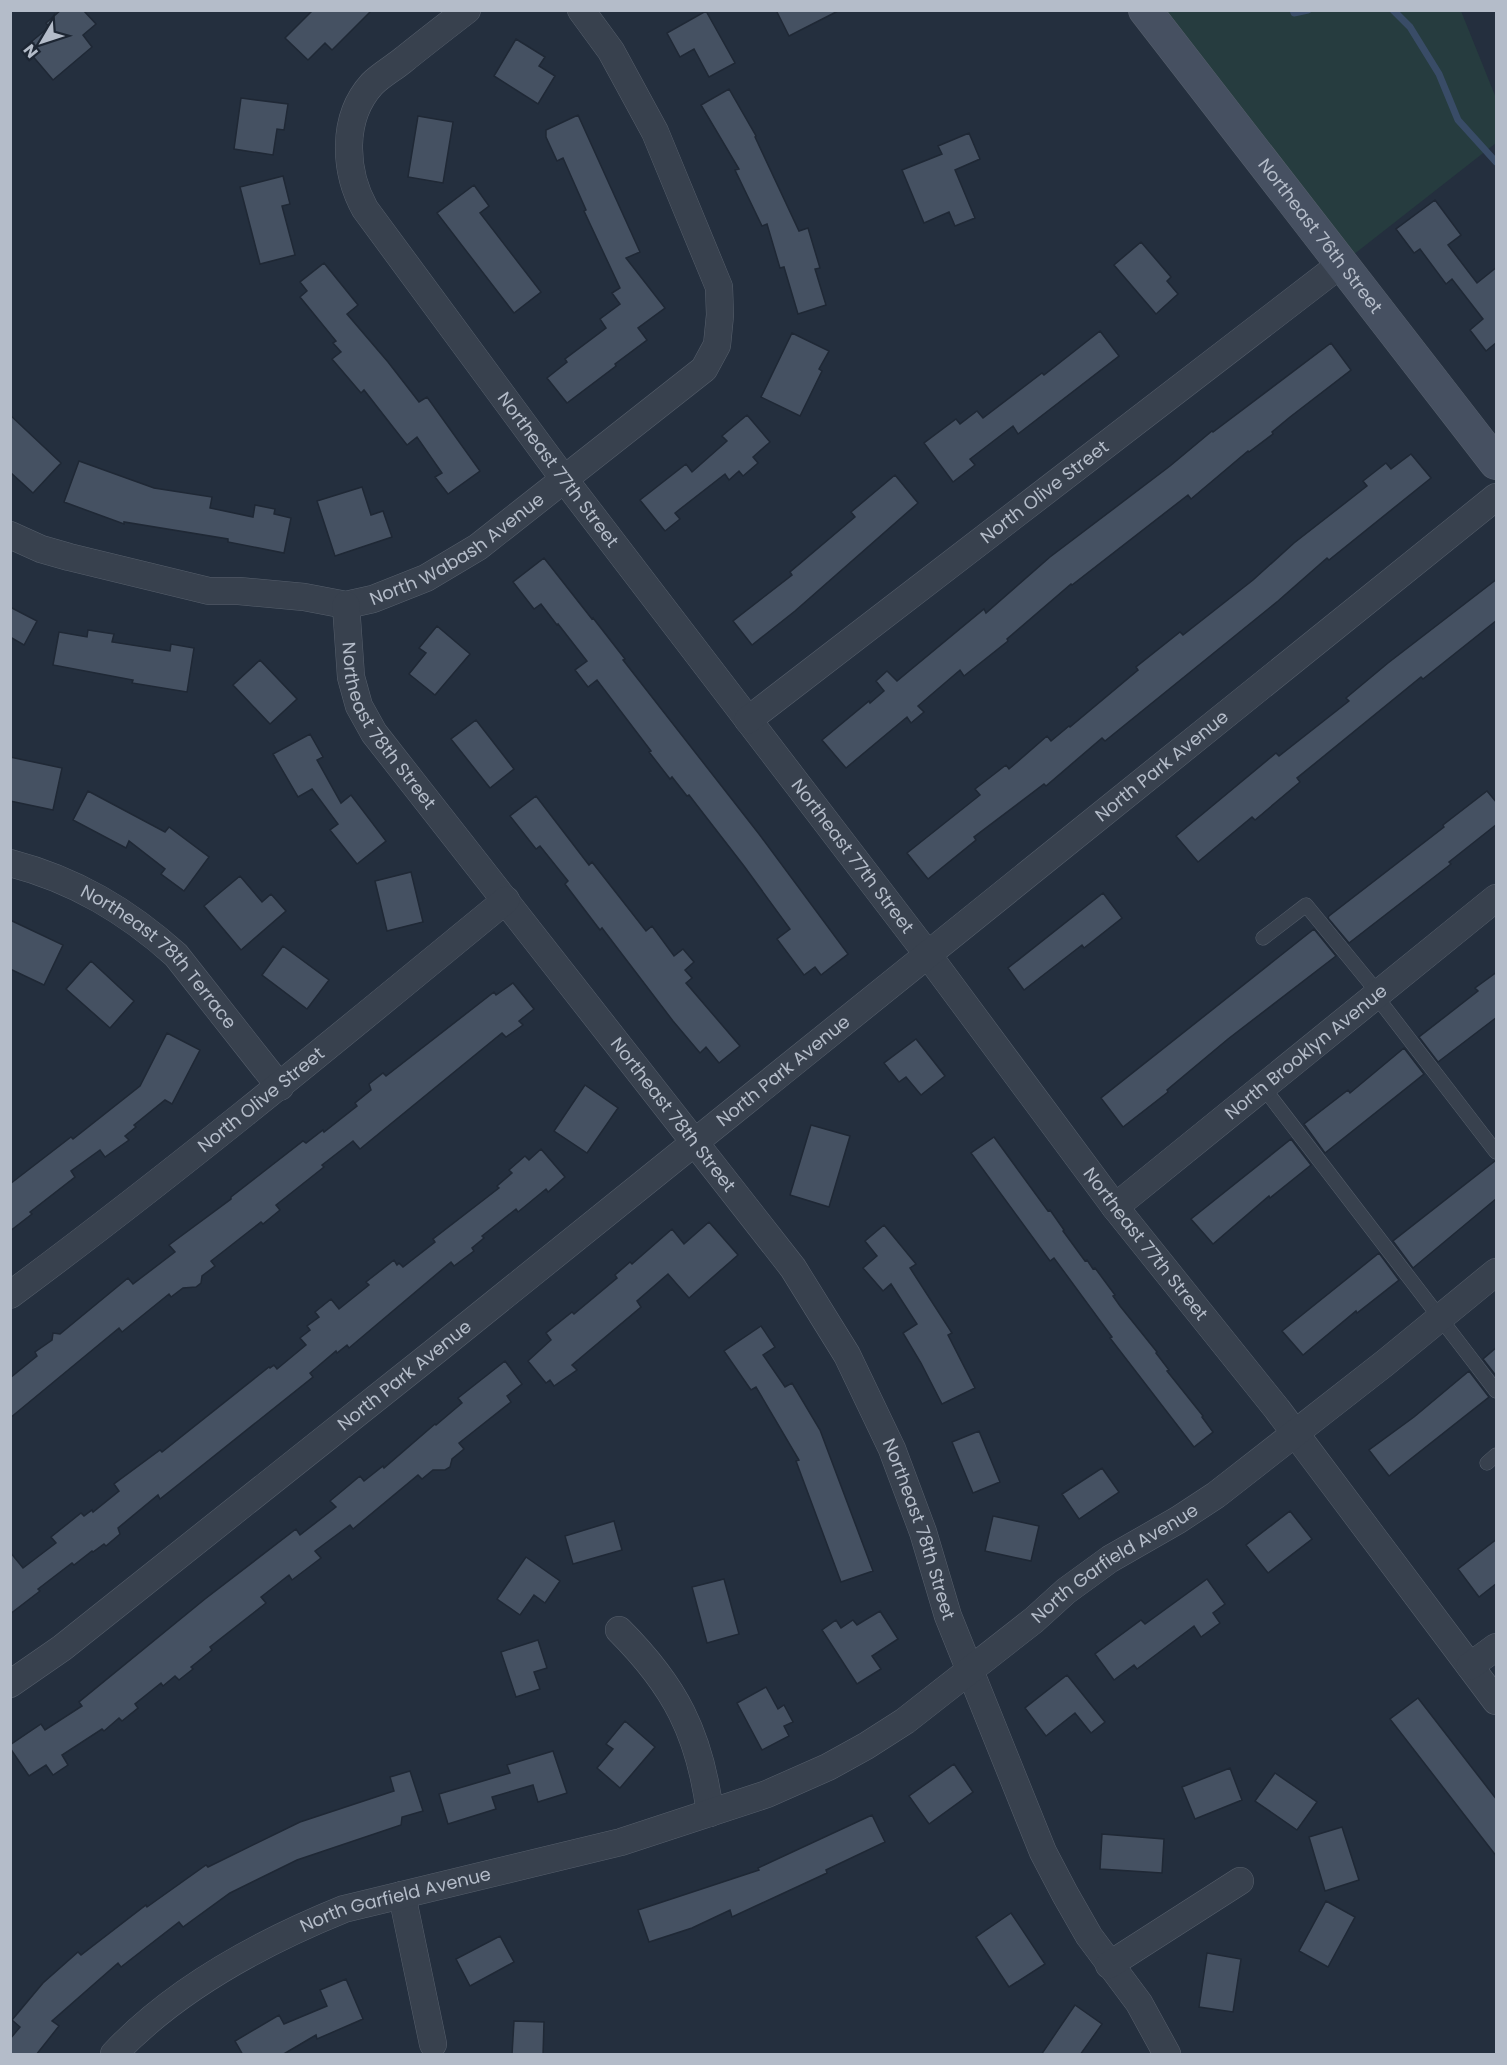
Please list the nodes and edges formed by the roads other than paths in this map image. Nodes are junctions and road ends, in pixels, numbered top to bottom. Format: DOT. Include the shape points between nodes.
graph roads {
  1 [pos="467,10"];
  2 [pos="581,10"];
  3 [pos="1145,10"];
  4 [pos="1341,264"];
  5 [pos="1497,463"];
  6 [pos="564,480"];
  7 [pos="1497,497"];
  8 [pos="10,535"];
  9 [pos="346,605"];
  10 [pos="748,720"];
  11 [pos="10,863"];
  12 [pos="506,900"];
  13 [pos="1494,905"];
  14 [pos="1263,938"];
  15 [pos="928,955"];
  16 [pos="1378,995"];
  17 [pos="280,1087"];
  18 [pos="1263,1088"];
  19 [pos="695,1142"];
  20 [pos="1497,1152"];
  21 [pos="1115,1208"];
  22 [pos="1497,1272"];
  23 [pos="10,1294"];
  24 [pos="1441,1317"];
  25 [pos="1497,1391"];
  26 [pos="1295,1433"];
  27 [pos="619,1630"];
  28 [pos="1497,1647"];
  29 [pos="1470,1666"];
  30 [pos="970,1670"];
  31 [pos="10,1684"];
  32 [pos="1497,1701"];
  33 [pos="710,1813"];
  34 [pos="1240,1881"];
  35 [pos="402,1895"];
  36 [pos="1109,1965"];
  37 [pos="433,2044"];
  38 [pos="114,2055"];
  39 [pos="1167,2055"];
  1 -- 6 [label="street, Northeast 77th Street" via="373,84 364,96 349,138 353,183 365,209"];
  2 -- 6 [label="street, North Wabash Avenue" via="611,51 656,132 719,287 720,315 717,345 704,369"];
  3 -- 4 [label="street, Northeast 76th Street"];
  4 -- 5 [label="street, Northeast 76th Street"];
  4 -- 10 [label="street, North Olive Street"];
  6 -- 9 [label="street, North Wabash Avenue" via="448,566 374,599"];
  6 -- 10 [label="street, Northeast 77th Street"];
  7 -- 15 [label="street, North Park Avenue"];
  8 -- 9 [label="street" via="69,557 209,591 304,597"];
  9 -- 12 [label="street, Northeast 78th Street" via="351,676 359,706 374,733"];
  10 -- 15 [label="street, Northeast 77th Street"];
  11 -- 17 [label="street, Northeast 78th Terrace" via="80,889 139,923 176,955"];
  12 -- 17 [label="street, North Olive Street"];
  12 -- 19 [label="street, Northeast 78th Street"];
  13 -- 16 [label="street, North Brooklyn Avenue"];
  14 -- 16 [label="lane" via="1306,905"];
  15 -- 19 [label="street, North Park Avenue"];
  15 -- 21 [label="street, Northeast 77th Street"];
  16 -- 18 [label="street, North Brooklyn Avenue"];
  16 -- 20 [label="lane"];
  17 -- 23 [label="street, North Olive Street"];
  18 -- 21 [label="street, North Brooklyn Avenue"];
  18 -- 24 [label="lane"];
  19 -- 30 [label="street, Northeast 78th Street" via="793,1268 847,1355 892,1449"];
  19 -- 31 [label="street, North Park Avenue" via="63,1648"];
  21 -- 26 [label="street, Northeast 77th Street"];
  22 -- 24 [label="street, North Garfield Avenue"];
  24 -- 25 [label="lane"];
  24 -- 26 [label="street, North Garfield Avenue"];
  26 -- 29 [label="street, Northeast 77th Street"];
  26 -- 30 [label="street, North Garfield Avenue" via="1216,1495 1110,1559 1066,1591"];
  27 -- 33 [label="street" via="668,1687 684,1715 706,1779"];
  28 -- 29 [label="street"];
  29 -- 32 [label="street, Northeast 77th Street"];
  30 -- 33 [label="street, North Garfield Avenue" via="905,1721 828,1767 768,1794"];
  30 -- 36 [label="street, Northeast 78th Street" via="1043,1852"];
  33 -- 35 [label="street, North Garfield Avenue" via="621,1842"];
  34 -- 36 [label="street"];
  35 -- 37 [label="street"];
  35 -- 38 [label="street, North Garfield Avenue" via="344,1910 262,1946 204,1980"];
  36 -- 39 [label="street, Northeast 78th Street" via="1139,2003"];
}
